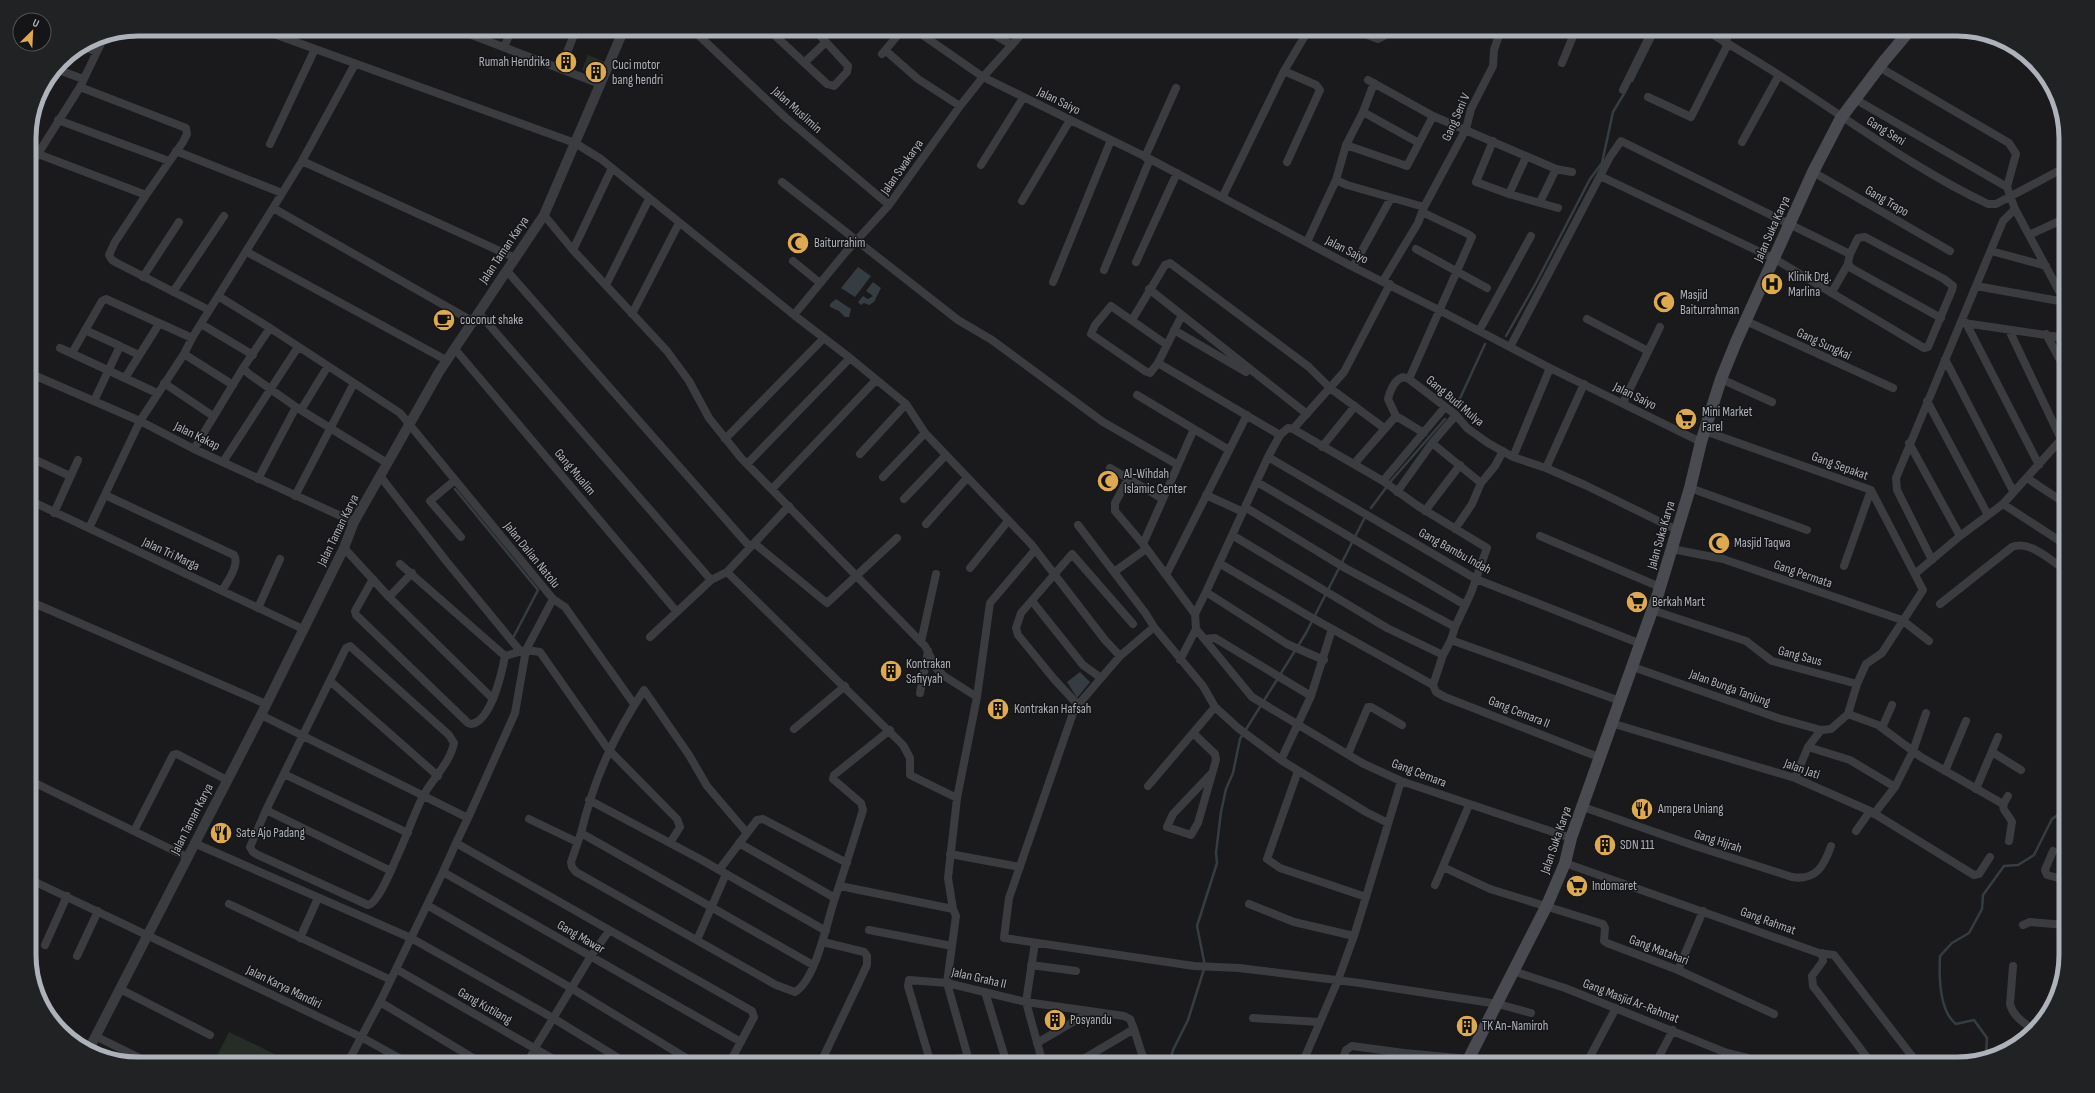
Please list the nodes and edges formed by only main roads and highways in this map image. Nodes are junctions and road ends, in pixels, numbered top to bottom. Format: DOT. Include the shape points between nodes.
graph roads {
  1 [pos="1905,36"];
  2 [pos="1469,1057"];
  1 -- 2 [label="main road, Jalan Suka Karya" via="1841,118 1813,172 1746,321 1722,379 1703,436 1660,588 1571,838 1565,863 1547,905"];
}
